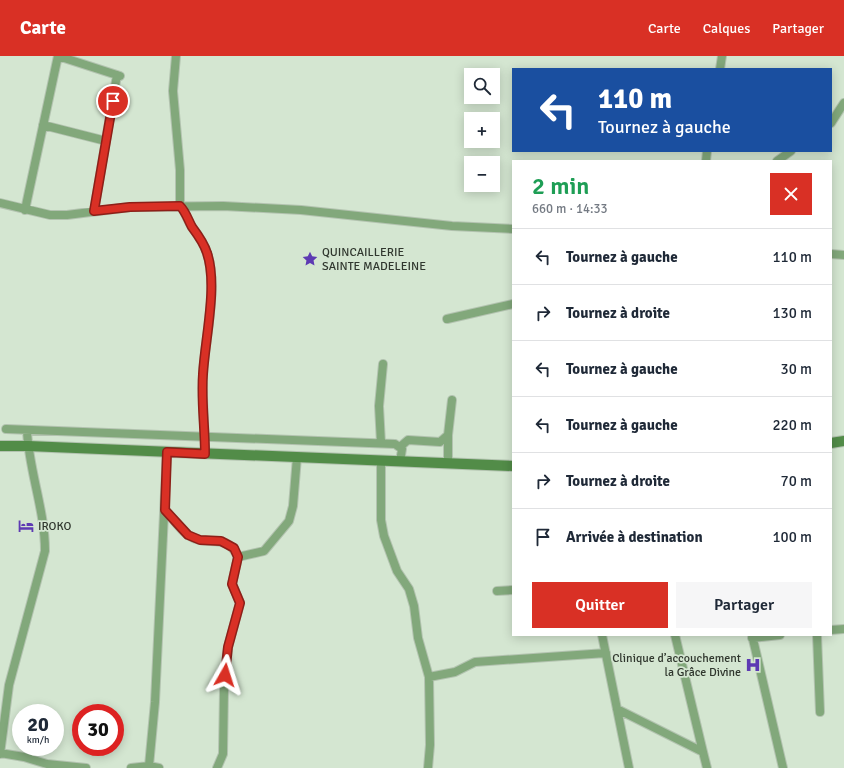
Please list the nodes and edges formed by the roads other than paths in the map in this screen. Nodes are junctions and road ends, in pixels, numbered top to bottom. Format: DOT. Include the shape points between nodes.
graph roads {
  1 [pos="58,56"];
  2 [pos="176,56"];
  3 [pos="722,56"];
  4 [pos="720,68"];
  5 [pos="844,103"];
  6 [pos="832,121"];
  7 [pos="43,126"];
  8 [pos="106,141"];
  9 [pos="790,152"];
  10 [pos="778,160"];
  11 [pos="0,203"];
  12 [pos="180,206"];
  13 [pos="25,210"];
  14 [pos="94,211"];
  15 [pos="512,229"];
  16 [pos="832,254"];
  17 [pos="844,254"];
  18 [pos="512,304"];
  19 [pos="447,319"];
  20 [pos="383,364"];
  21 [pos="452,400"];
  22 [pos="6,429"];
  23 [pos="28,431"];
  24 [pos="205,435"];
  25 [pos="448,435"];
  26 [pos="844,441"];
  27 [pos="381,443"];
  28 [pos="832,443"];
  29 [pos="0,446"];
  30 [pos="28,446"];
  31 [pos="401,446"];
  32 [pos="167,452"];
  33 [pos="205,454"];
  34 [pos="297,458"];
  35 [pos="382,461"];
  36 [pos="400,462"];
  37 [pos="448,464"];
  38 [pos="512,466"];
  39 [pos="165,510"];
  40 [pos="238,557"];
  41 [pos="512,590"];
  42 [pos="496,591"];
  43 [pos="844,629"];
  44 [pos="832,630"];
  45 [pos="602,636"];
  46 [pos="675,636"];
  47 [pos="766,636"];
  48 [pos="817,636"];
  49 [pos="752,637"];
  50 [pos="606,653"];
  51 [pos="428,677"];
  52 [pos="617,709"];
  53 [pos="820,712"];
  54 [pos="703,752"];
  55 [pos="0,753"];
  56 [pos="149,766"];
  57 [pos="86,768"];
  58 [pos="131,768"];
  59 [pos="159,768"];
  60 [pos="217,768"];
  61 [pos="428,768"];
  62 [pos="629,768"];
  63 [pos="707,768"];
  64 [pos="782,768"];
  1 -- 7 [label="street"];
  1 -- 8 [label="street" via="119,75"];
  2 -- 12 [label="street" via="173,91 180,170"];
  3 -- 4 [label="street"];
  5 -- 6 [label="street"];
  7 -- 8 [label="street"];
  7 -- 13 [label="street"];
  8 -- 14 [label="street"];
  9 -- 10 [label="street"];
  11 -- 13 [label="street"];
  12 -- 14 [label="street"];
  12 -- 15 [label="street" via="301,210 452,226"];
  12 -- 24 [label="street" via="200,238 211,265 212,282 203,379"];
  13 -- 14 [label="street" via="50,215"];
  16 -- 17 [label="street"];
  18 -- 19 [label="street"];
  20 -- 27 [label="street" via="379,406"];
  21 -- 25 [label="street"];
  22 -- 23 [label="street"];
  23 -- 24 [label="street"];
  23 -- 30 [label="street"];
  24 -- 27 [label="street"];
  24 -- 33 [label="street"];
  25 -- 31 [label="street" via="440,442 408,440"];
  25 -- 37 [label="street"];
  26 -- 28 [label="street"];
  27 -- 31 [label="street"];
  29 -- 30 [label="street"];
  30 -- 32 [label="street"];
  30 -- 55 [label="street" via="45,529 45,551 9,685"];
  31 -- 36 [label="street"];
  32 -- 33 [label="street"];
  32 -- 39 [label="street"];
  33 -- 34 [label="street"];
  34 -- 35 [label="street"];
  34 -- 40 [label="street" via="293,506 289,521 264,551"];
  35 -- 36 [label="street"];
  35 -- 51 [label="street" via="381,520 384,536 397,571 409,589"];
  36 -- 37 [label="street"];
  37 -- 38 [label="street"];
  39 -- 40 [label="street" via="188,535 200,540 221,541 234,548"];
  39 -- 56 [label="street"];
  40 -- 60 [label="street" via="232,584 240,603 228,647 224,689 223,754"];
  41 -- 42 [label="street"];
  43 -- 44 [label="street"];
  45 -- 50 [label="street"];
  46 -- 54 [label="street"];
  47 -- 49 [label="street"];
  48 -- 53 [label="street"];
  49 -- 64 [label="street"];
  50 -- 51 [label="street" via="475,662 455,672"];
  50 -- 52 [label="street"];
  51 -- 61 [label="street"];
  52 -- 54 [label="street"];
  52 -- 62 [label="street"];
  54 -- 63 [label="street"];
  55 -- 57 [label="street" via="47,764"];
  56 -- 58 [label="street"];
  56 -- 59 [label="street"];
}
